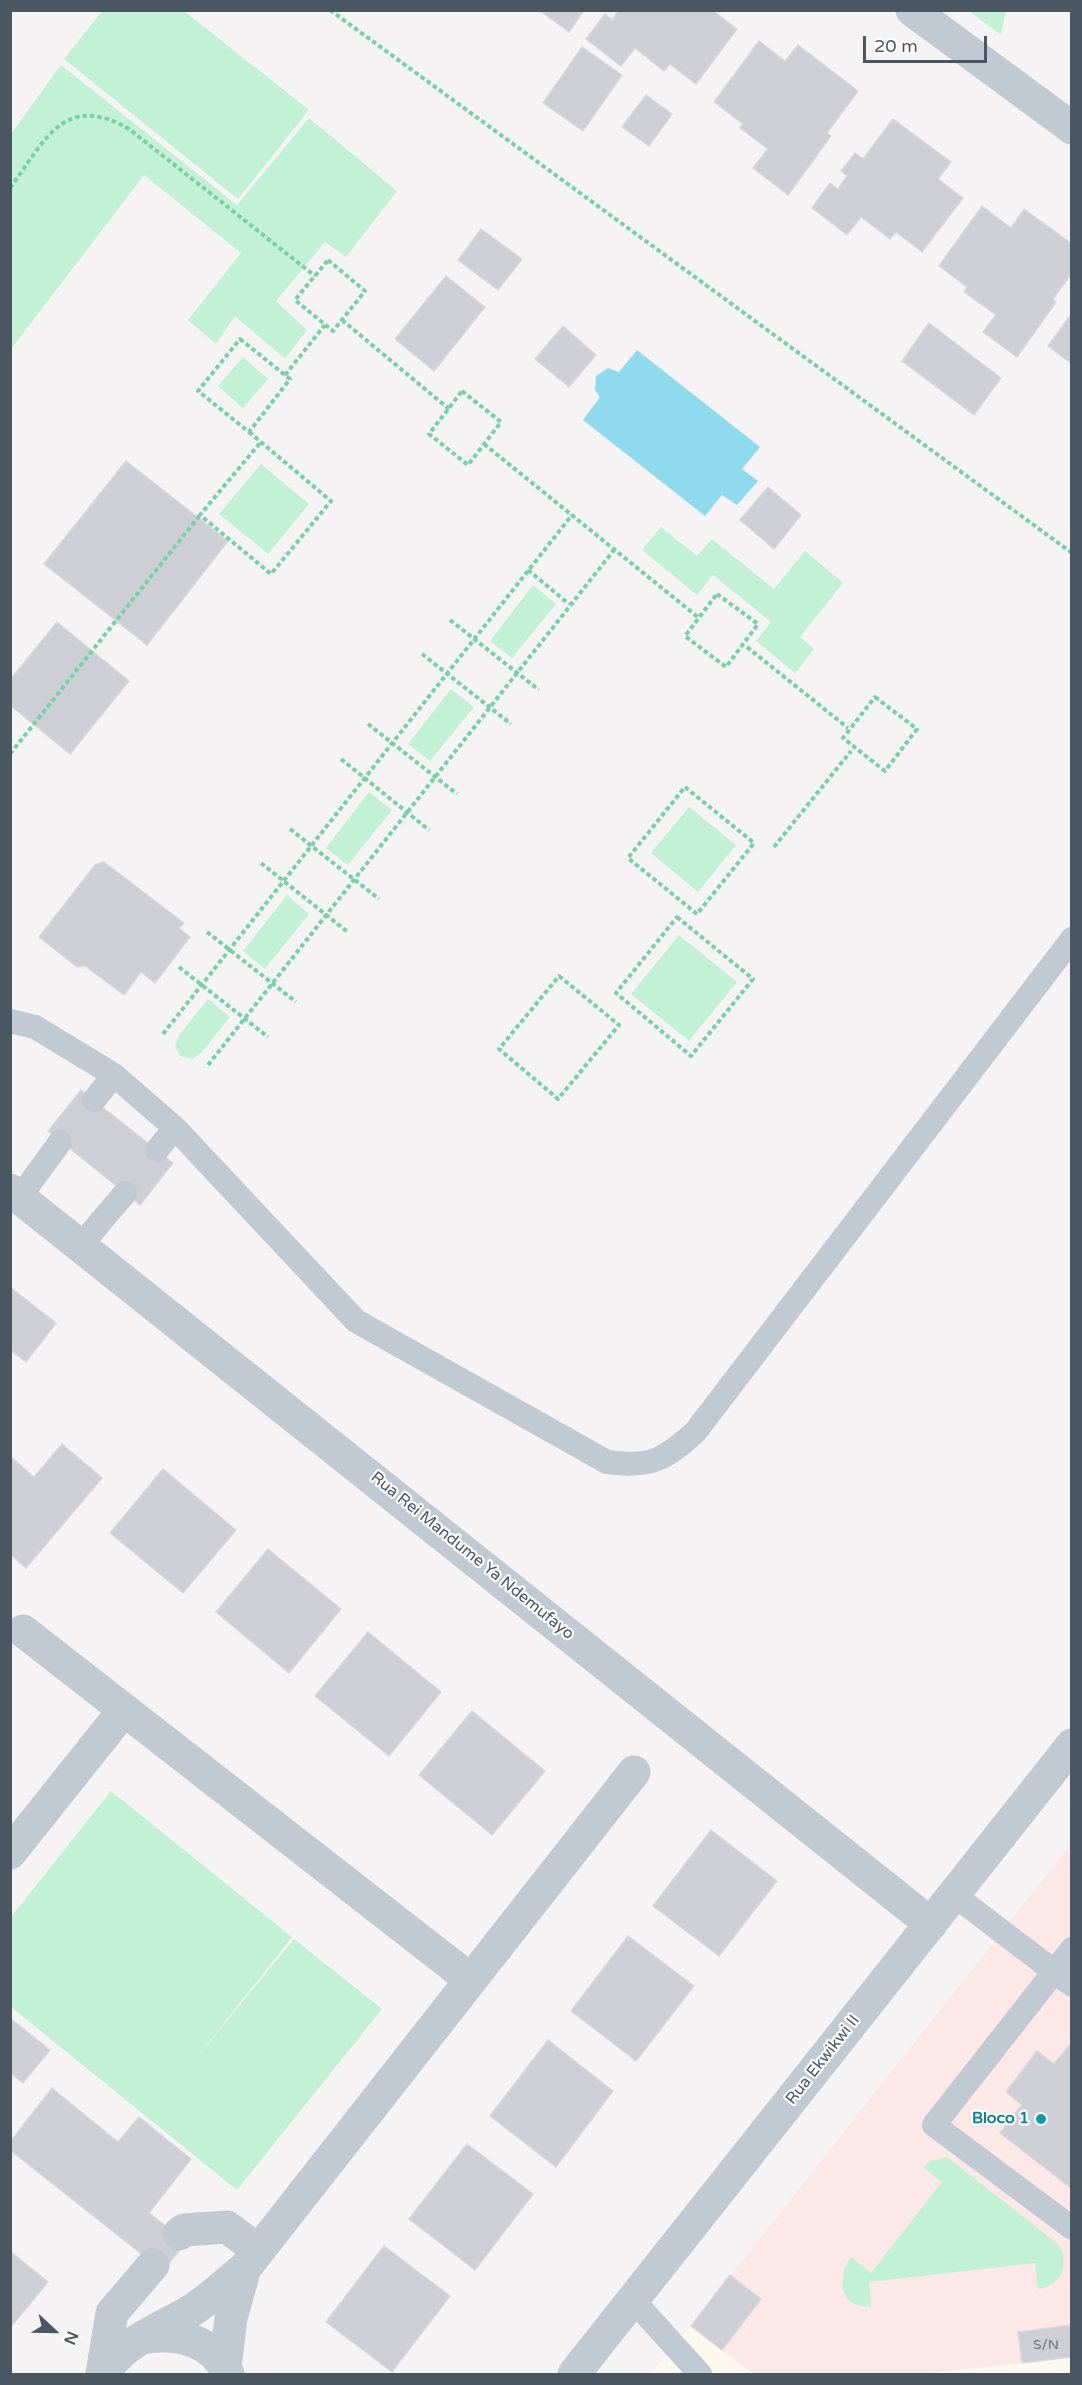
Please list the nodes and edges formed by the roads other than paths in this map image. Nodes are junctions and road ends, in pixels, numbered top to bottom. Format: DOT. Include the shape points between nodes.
graph roads {
  1 [pos="912,10"];
  2 [pos="1071,128"];
  3 [pos="1071,939"];
  4 [pos="10,1021"];
  5 [pos="114,1074"];
  6 [pos="94,1100"];
  7 [pos="174,1128"];
  8 [pos="60,1142"];
  9 [pos="157,1150"];
  10 [pos="15,1193"];
  11 [pos="125,1193"];
  12 [pos="81,1245"];
  13 [pos="17,1626"];
  14 [pos="124,1710"];
  15 [pos="1071,1745"];
  16 [pos="634,1772"];
  17 [pos="10,1853"];
  18 [pos="954,1895"];
  19 [pos="931,1924"];
  20 [pos="1071,1949"];
  21 [pos="1063,1978"];
  22 [pos="471,1980"];
  23 [pos="1071,2228"];
  24 [pos="179,2234"];
  25 [pos="252,2259"];
  26 [pos="153,2265"];
  27 [pos="633,2300"];
  28 [pos="147,2337"];
  29 [pos="226,2371"];
  30 [pos="103,2374"];
  31 [pos="574,2374"];
  32 [pos="700,2374"];
  1 -- 2 [label="street"];
  3 -- 7 [label="lane" via="696,1431 673,1453 634,1466 607,1462 356,1321"];
  4 -- 5 [label="lane" via="35,1027"];
  5 -- 6 [label="lane"];
  5 -- 7 [label="lane"];
  7 -- 9 [label="lane"];
  8 -- 10 [label="lane"];
  10 -- 12 [label="street, Rua Rei Mandume Ya Ndemufayo"];
  11 -- 12 [label="lane"];
  12 -- 19 [label="street, Rua Rei Mandume Ya Ndemufayo"];
  13 -- 14 [label="street"];
  14 -- 17 [label="street"];
  14 -- 22 [label="street"];
  15 -- 18 [label="street, Rua Ekwikwi II"];
  16 -- 22 [label="street"];
  18 -- 19 [label="street, Rua Ekwikwi II"];
  18 -- 21 [label="lane"];
  19 -- 27 [label="street, Rua Ekwikwi II"];
  20 -- 21 [label="lane"];
  21 -- 23 [label="lane" via="934,2125"];
  22 -- 25 [label="street"];
  24 -- 25 [label="street" via="184,2230 227,2227"];
  25 -- 28 [label="street" via="196,2307"];
  25 -- 29 [label="street" via="231,2319"];
  26 -- 30 [label="street" via="112,2313"];
  27 -- 31 [label="street, Rua Ekwikwi II"];
  27 -- 32 [label="lane"];
  28 -- 29 [label="street" via="168,2334 190,2339 209,2349"];
  28 -- 30 [label="street" via="127,2346"];
}
